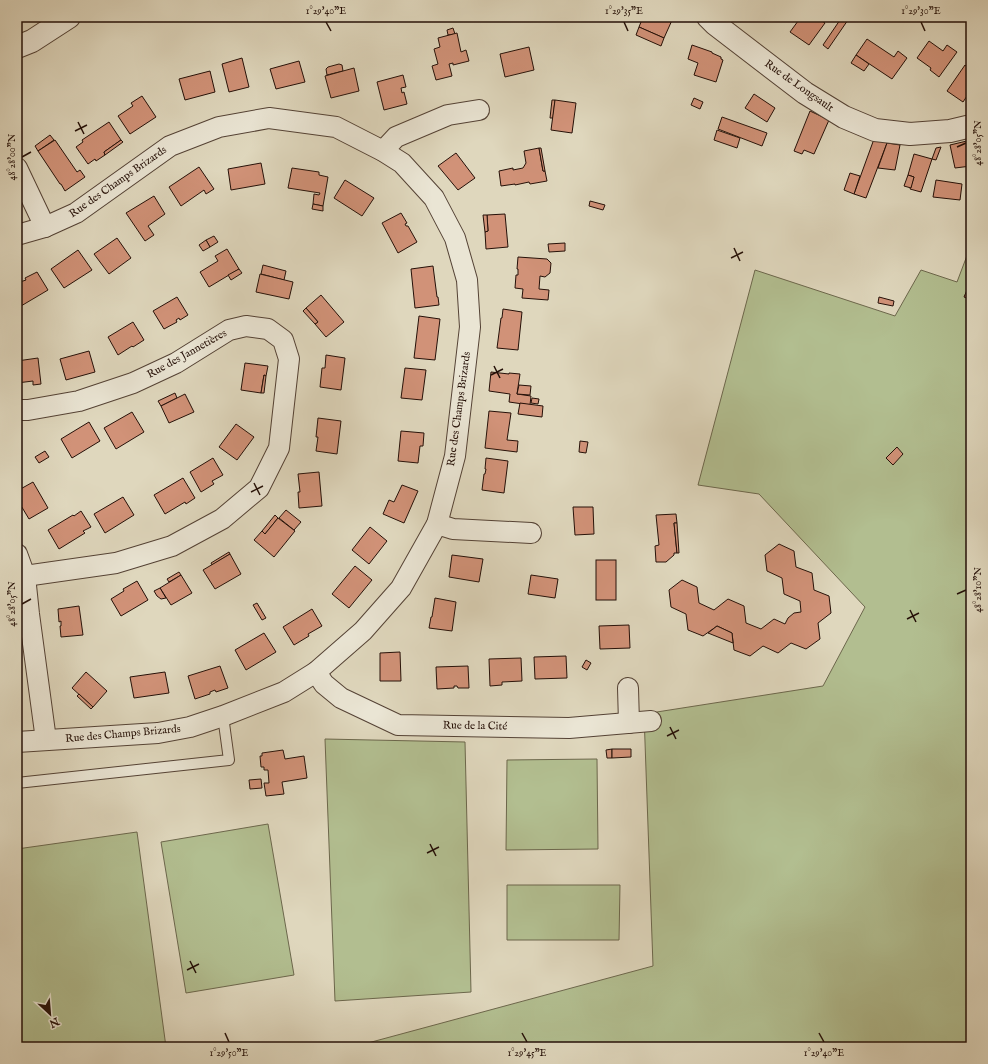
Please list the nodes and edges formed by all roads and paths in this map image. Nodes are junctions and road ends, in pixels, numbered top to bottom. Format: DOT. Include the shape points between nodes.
graph roads {
  1 [pos="69,17"];
  2 [pos="708,17"];
  3 [pos="17,47"];
  4 [pos="479,110"];
  5 [pos="971,126"];
  6 [pos="383,151"];
  7 [pos="17,168"];
  8 [pos="45,227"];
  9 [pos="17,235"];
  10 [pos="17,410"];
  11 [pos="437,524"];
  12 [pos="531,533"];
  13 [pos="17,554"];
  14 [pos="25,576"];
  15 [pos="316,672"];
  16 [pos="628,688"];
  17 [pos="223,716"];
  18 [pos="651,721"];
  19 [pos="629,723"];
  20 [pos="46,740"];
  21 [pos="17,742"];
  22 [pos="17,783"];
  1 -- 3 [label="street" via="32,41"];
  2 -- 5 [label="street, Rue de Longsault" via="805,93 850,120 875,130 910,134 950,131"];
  4 -- 6 [label="street" via="448,114 396,137"];
  6 -- 8 [label="street, Rue des Champs Brizards" via="336,127 269,118 219,126 170,146 76,213"];
  6 -- 11 [label="street, Rue des Champs Brizards" via="402,163 434,198 455,238 468,280 470,327 455,456"];
  7 -- 8 [label="street"];
  8 -- 9 [label="street, Rue des Champs Brizards"];
  10 -- 14 [label="street, Rue des Jannetières" via="79,401 133,383 176,363 229,330 246,326 268,329 284,340 289,359 279,448 260,488 254,493 222,519 172,546 116,563"];
  11 -- 12 [label="street" via="453,529"];
  11 -- 15 [label="street, Rue des Champs Brizards" via="401,588 363,631"];
  13 -- 14 [label="street"];
  14 -- 20 [label="street"];
  15 -- 17 [label="street, Rue des Champs Brizards" via="284,692"];
  15 -- 19 [label="street, Rue de la Cité" via="324,684 341,698 398,725 569,728"];
  16 -- 19 [label="street"];
  17 -- 20 [label="street, Rue des Champs Brizards" via="190,728 158,733"];
  17 -- 22 [label="lane" via="229,760"];
  18 -- 19 [label="street, Rue de la Cité"];
  20 -- 21 [label="street"];
}
